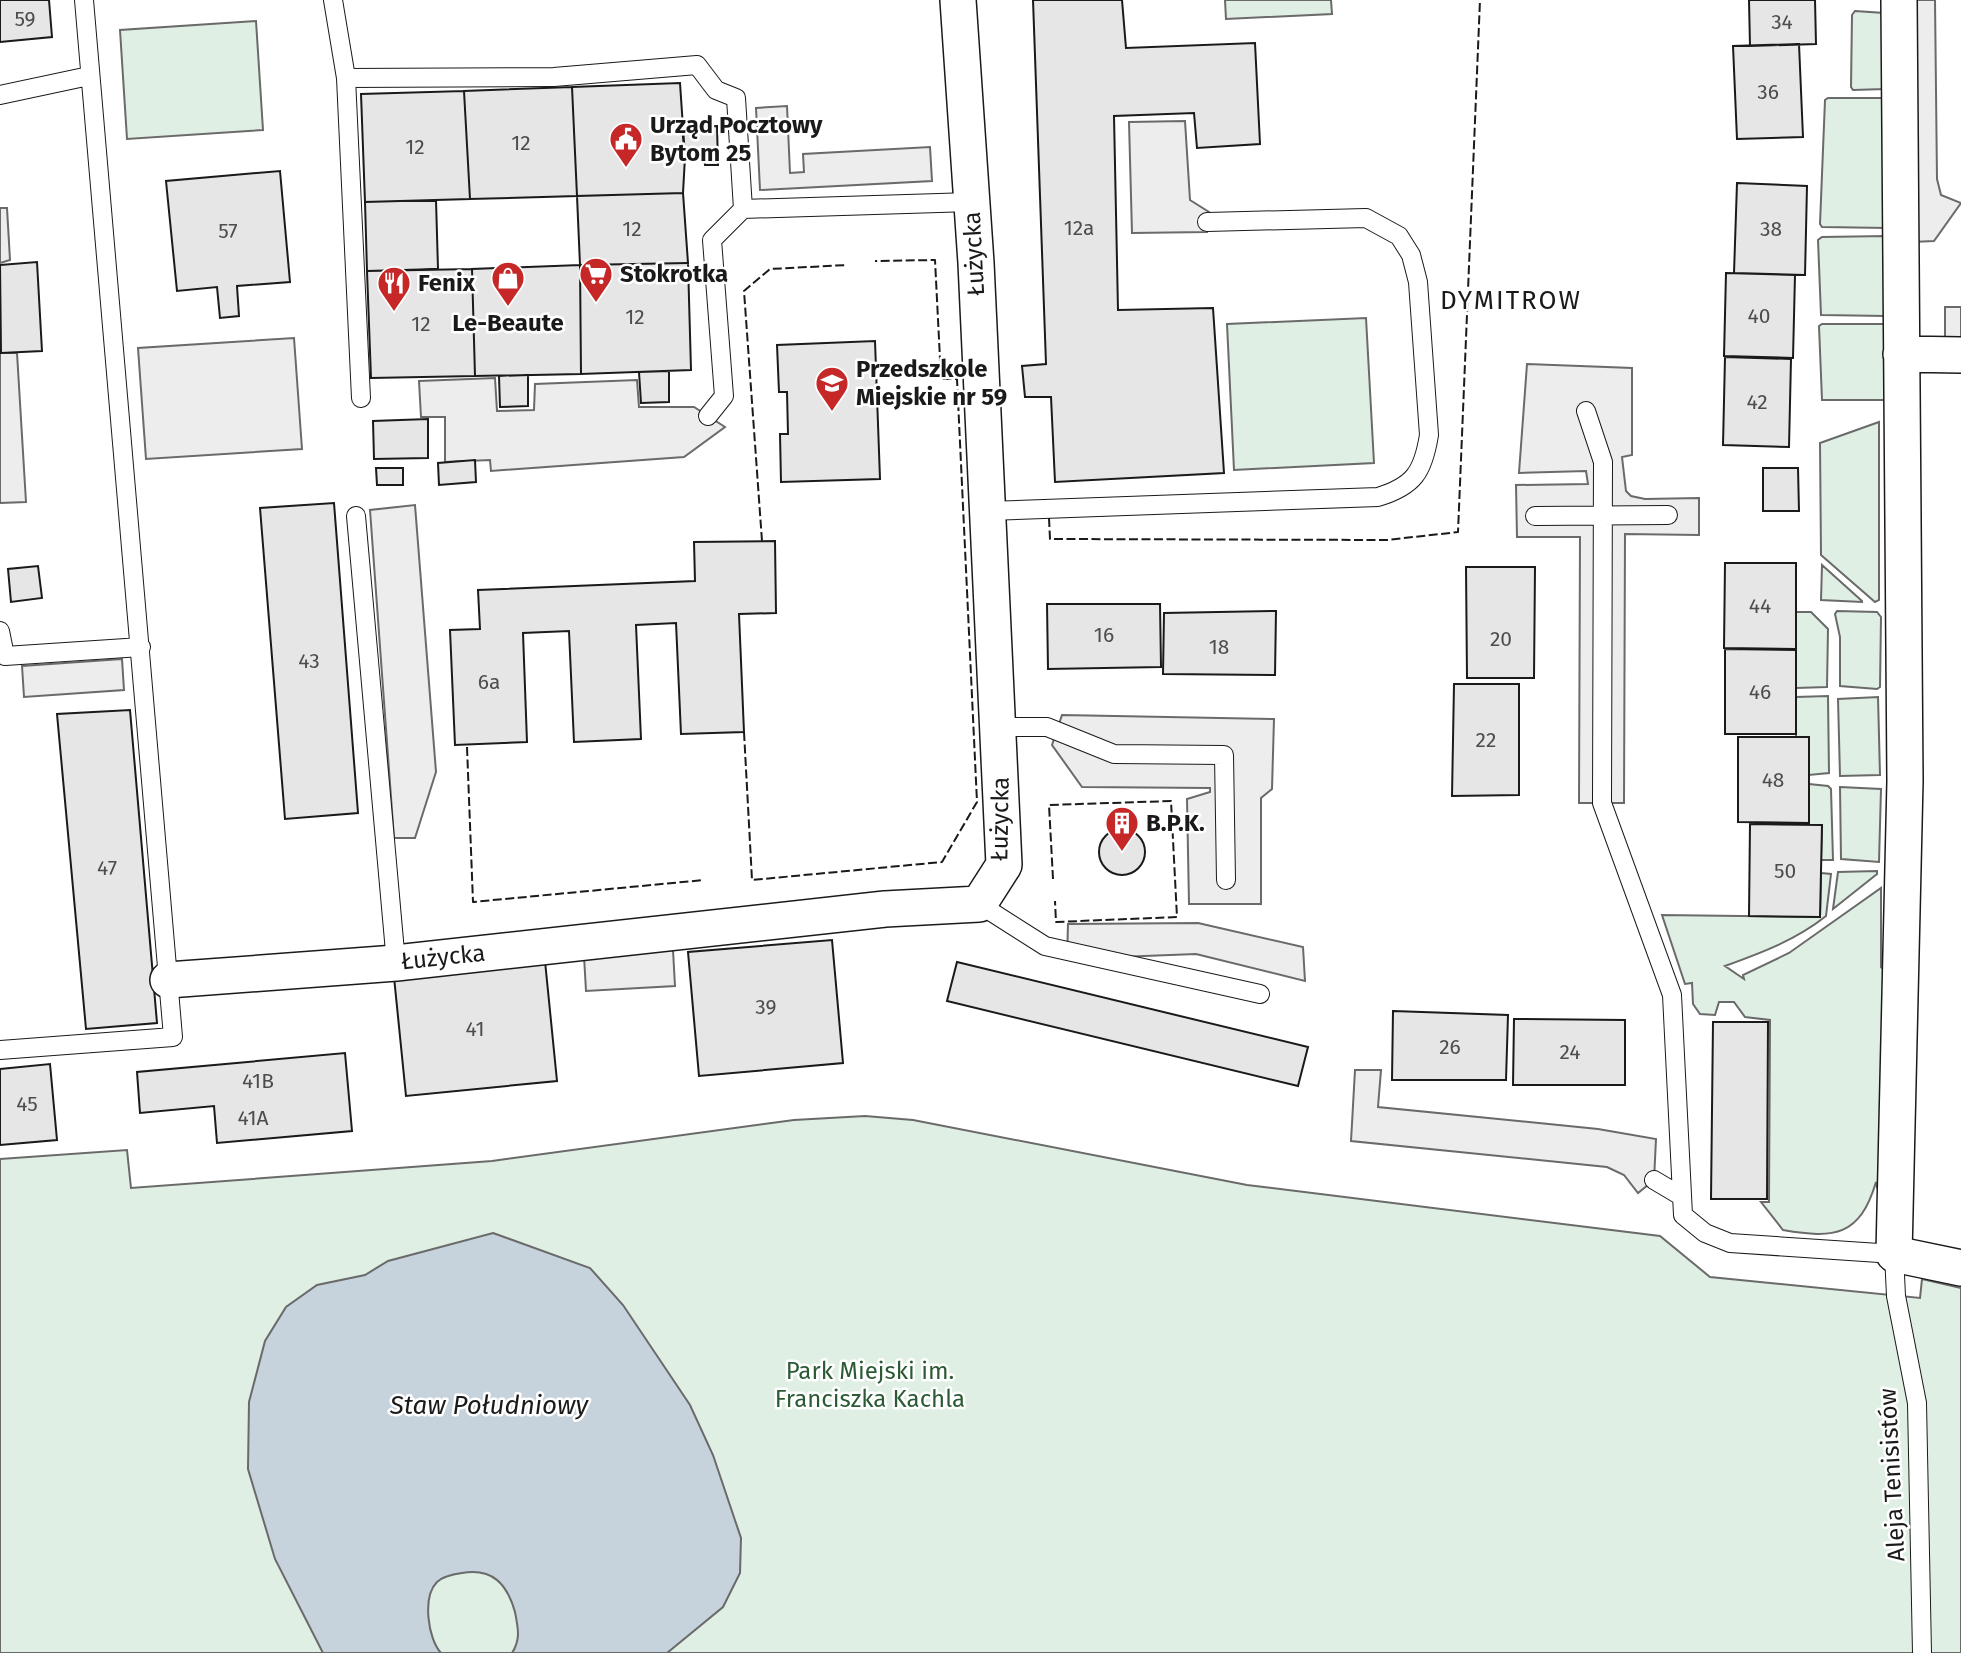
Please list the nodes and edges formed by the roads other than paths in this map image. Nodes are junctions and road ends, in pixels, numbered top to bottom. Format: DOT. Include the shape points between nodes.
graph roads {
  1 [pos="84,0"];
  2 [pos="332,0"];
  3 [pos="958,0"];
  4 [pos="1899,0"];
  5 [pos="89,76"];
  6 [pos="346,78"];
  7 [pos="0,94"];
  8 [pos="971,202"];
  9 [pos="743,209"];
  10 [pos="1207,222"];
  11 [pos="1901,354"];
  12 [pos="1961,355"];
  13 [pos="361,398"];
  14 [pos="1586,411"];
  15 [pos="708,416"];
  16 [pos="987,511"];
  17 [pos="1602,514"];
  18 [pos="1668,515"];
  19 [pos="356,516"];
  20 [pos="1535,516"];
  21 [pos="0,631"];
  22 [pos="141,647"];
  23 [pos="999,727"];
  24 [pos="1226,880"];
  25 [pos="979,904"];
  26 [pos="396,963"];
  27 [pos="168,980"];
  28 [pos="1260,994"];
  29 [pos="0,1050"];
  30 [pos="1654,1180"];
  31 [pos="1681,1196"];
  32 [pos="1894,1254"];
  33 [pos="1961,1268"];
  34 [pos="1922,1653"];
  1 -- 5 [label="lane"];
  2 -- 6 [label="lane"];
  3 -- 8 [label="street, Łużycka"];
  4 -- 11 [label="street"];
  5 -- 7 [label="lane"];
  5 -- 22 [label="lane"];
  6 -- 9 [label="lane" via="554,76 697,65 716,90 736,98"];
  6 -- 13 [label="lane"];
  8 -- 9 [label="lane"];
  8 -- 16 [label="street, Łużycka"];
  9 -- 15 [label="lane" via="712,240 724,396"];
  10 -- 16 [label="lane" via="1366,218 1399,236 1411,255 1418,282 1429,435 1425,459 1413,479 1401,490 1378,497"];
  11 -- 12 [label="street"];
  11 -- 32 [label="street" via="1905,781"];
  14 -- 17 [label="lane" via="1602,462"];
  16 -- 23 [label="street, Łużycka"];
  17 -- 18 [label="lane"];
  17 -- 20 [label="lane"];
  17 -- 31 [label="lane" via="1602,803 1672,995"];
  19 -- 26 [label="lane"];
  21 -- 22 [label="lane" via="5,656"];
  22 -- 27 [label="lane"];
  23 -- 24 [label="lane" via="1046,727 1114,754 1224,755"];
  23 -- 25 [label="street, Łużycka" via="1004,865"];
  25 -- 26 [label="street, Łużycka" via="885,909"];
  25 -- 28 [label="lane" via="1045,946"];
  26 -- 27 [label="street, Łużycka"];
  27 -- 29 [label="lane" via="173,1037"];
  30 -- 31 [label="lane"];
  31 -- 32 [label="lane" via="1683,1215 1705,1233 1730,1243"];
  32 -- 33 [label="street"];
  32 -- 34 [label="lane, Aleja Tenisistów" via="1896,1296 1917,1403"];
}
